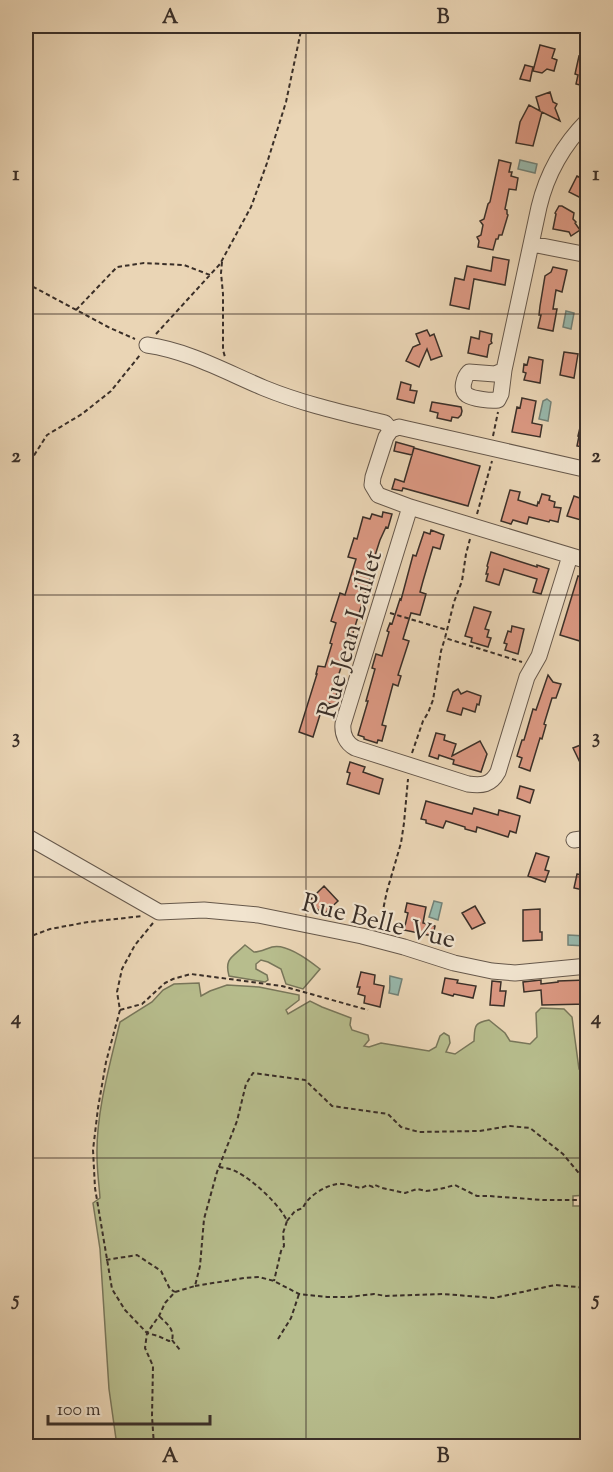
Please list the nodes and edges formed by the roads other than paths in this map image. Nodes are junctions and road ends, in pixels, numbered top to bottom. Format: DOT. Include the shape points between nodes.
graph roads {
  1 [pos="588,120"];
  2 [pos="532,244"];
  3 [pos="588,255"];
  4 [pos="147,345"];
  5 [pos="504,370"];
  6 [pos="391,430"];
  7 [pos="588,470"];
  8 [pos="410,507"];
  9 [pos="570,556"];
  10 [pos="588,561"];
  11 [pos="26,836"];
  12 [pos="588,966"];
  1 -- 2 [label="street" via="558,157 549,176"];
  2 -- 3 [label="street"];
  2 -- 5 [label="street"];
  4 -- 6 [label="street" via="168,348 322,408 385,423"];
  5 -- 5 [label="street" via="495,374 467,374 466,394 498,399"];
  6 -- 7 [label="street" via="399,427"];
  6 -- 8 [label="street" via="372,484 382,498"];
  8 -- 9 [label="street"];
  8 -- 9 [label="street, Rue Jean Laillet" via="343,733 355,748 468,784 495,779"];
  9 -- 10 [label="street"];
  11 -- 12 [label="street, Rue Belle Vue" via="159,912 204,910 258,915 376,940 492,971 515,973"];
}
